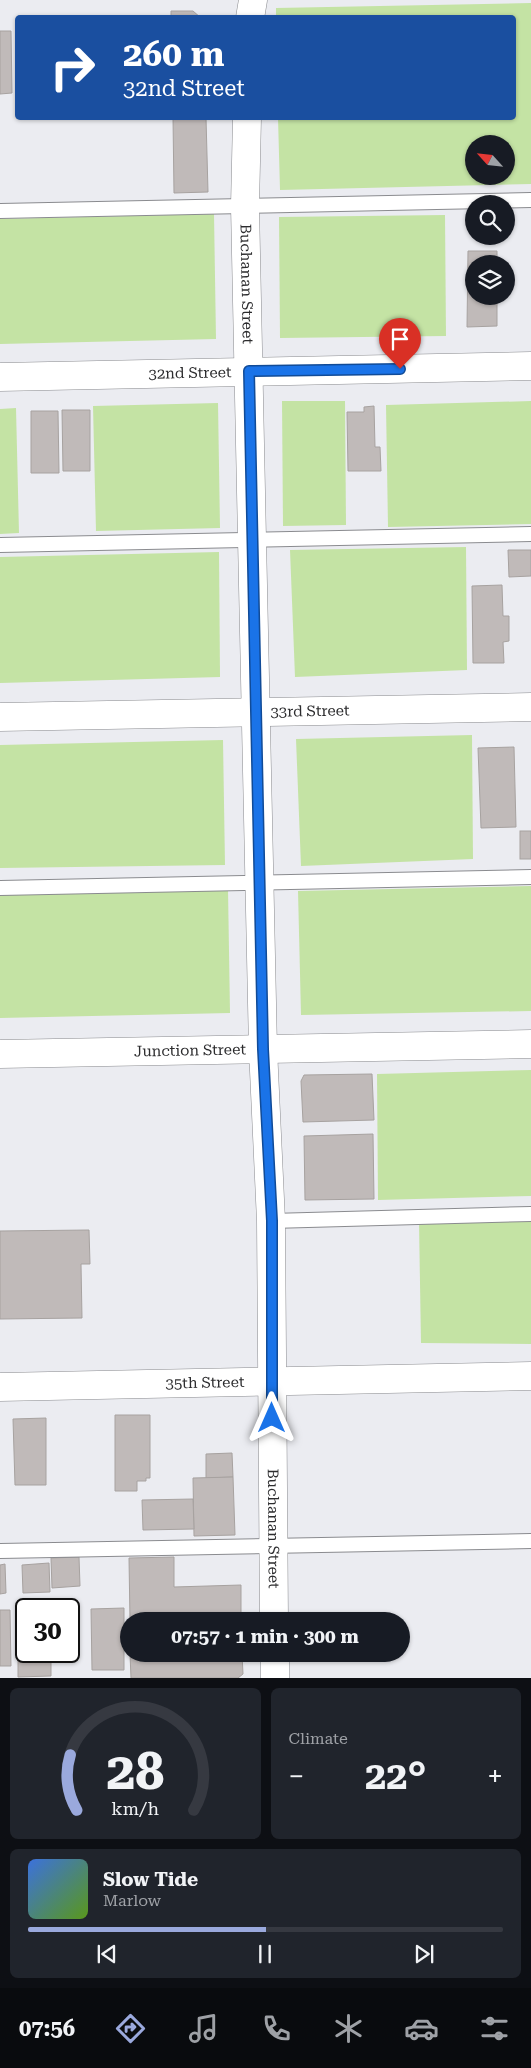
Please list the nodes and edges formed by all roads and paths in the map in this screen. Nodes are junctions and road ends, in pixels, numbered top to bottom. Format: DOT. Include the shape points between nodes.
graph roads {
  1 [pos="253,0"];
  2 [pos="250,15"];
  3 [pos="247,120"];
  4 [pos="531,200"];
  5 [pos="245,206"];
  6 [pos="0,211"];
  7 [pos="531,366"];
  8 [pos="249,371"];
  9 [pos="0,377"];
  10 [pos="531,534"];
  11 [pos="252,539"];
  12 [pos="0,545"];
  13 [pos="531,707"];
  14 [pos="256,712"];
  15 [pos="0,717"];
  16 [pos="531,877"];
  17 [pos="260,883"];
  18 [pos="0,888"];
  19 [pos="531,1044"];
  20 [pos="263,1049"];
  21 [pos="0,1054"];
  22 [pos="531,1214"];
  23 [pos="272,1221"];
  24 [pos="531,1376"];
  25 [pos="271,1381"];
  26 [pos="0,1387"];
  27 [pos="531,1541"];
  28 [pos="272,1547"];
  29 [pos="0,1551"];
  30 [pos="274,1612"];
  31 [pos="275,1662"];
  32 [pos="276,1678"];
  1 -- 2 [label="street"];
  3 -- 5 [label="street, Buchanan Street"];
  4 -- 5 [label="lane"];
  5 -- 6 [label="lane"];
  5 -- 8 [label="street, Buchanan Street"];
  7 -- 8 [label="street, 32nd Street"];
  8 -- 9 [label="street, 32nd Street"];
  8 -- 11 [label="street, Buchanan Street"];
  10 -- 11 [label="lane"];
  11 -- 12 [label="lane"];
  11 -- 14 [label="street, Buchanan Street"];
  13 -- 14 [label="street, 33rd Street"];
  14 -- 15 [label="street, 33rd Street"];
  14 -- 17 [label="street, Buchanan Street"];
  16 -- 17 [label="lane"];
  17 -- 18 [label="lane"];
  17 -- 20 [label="street, Buchanan Street"];
  19 -- 20 [label="street, Junction Street"];
  20 -- 21 [label="street, Junction Street"];
  20 -- 23 [label="street, Buchanan Street"];
  22 -- 23 [label="lane"];
  23 -- 25 [label="street, Buchanan Street"];
  24 -- 25 [label="street, 35th Street"];
  25 -- 26 [label="street, 35th Street"];
  25 -- 28 [label="street, Buchanan Street"];
  27 -- 28 [label="lane"];
  28 -- 29 [label="lane"];
  28 -- 30 [label="street, Buchanan Street"];
  31 -- 32 [label="street"];
}
